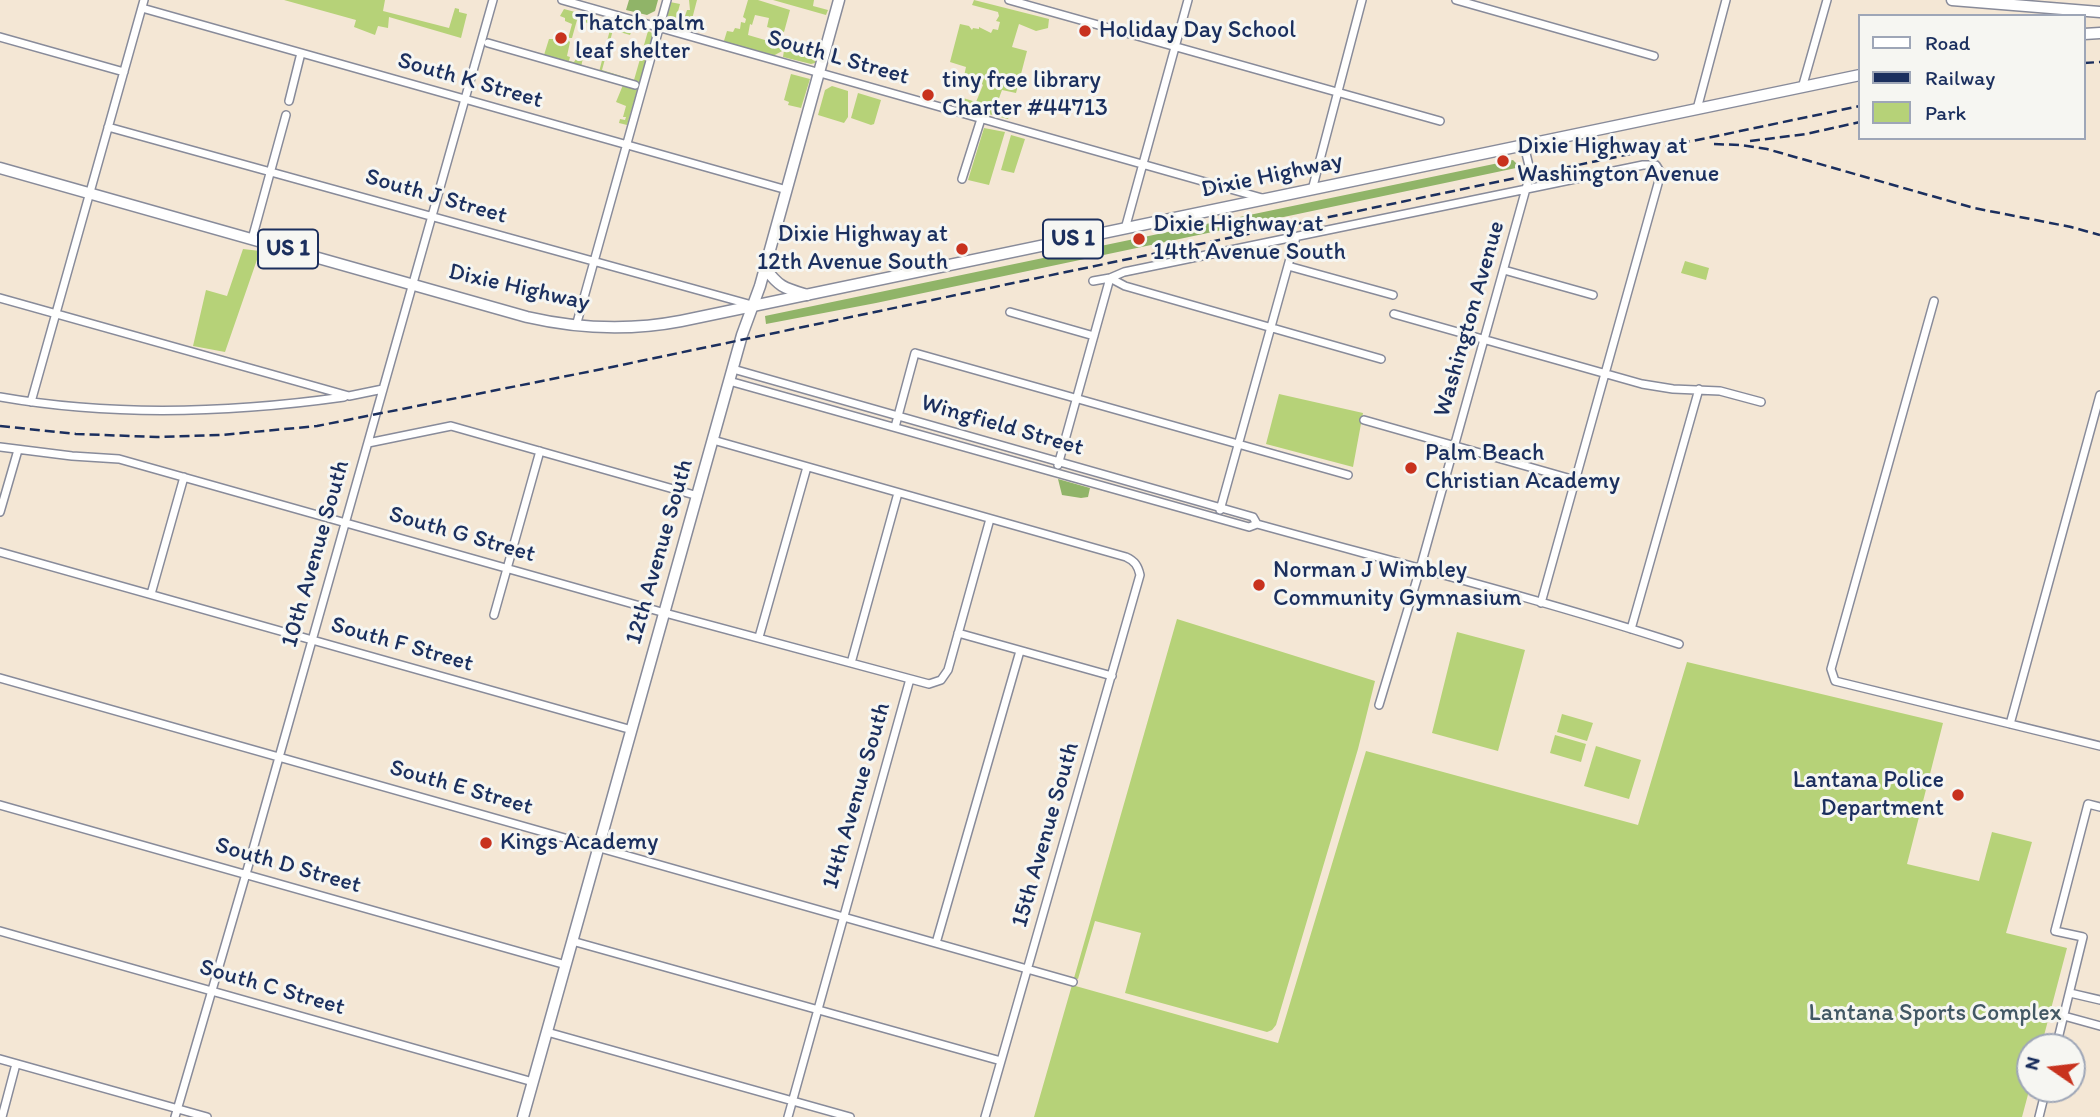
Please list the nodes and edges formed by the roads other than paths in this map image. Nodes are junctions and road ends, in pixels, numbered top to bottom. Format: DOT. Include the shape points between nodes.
graph roads {
  1 [pos="493,0"];
  2 [pos="562,0"];
  3 [pos="667,0"];
  4 [pos="839,0"];
  5 [pos="1009,0"];
  6 [pos="1188,0"];
  7 [pos="1362,0"];
  8 [pos="1455,0"];
  9 [pos="1726,0"];
  10 [pos="1827,0"];
  11 [pos="1952,0"];
  12 [pos="1958,0"];
  13 [pos="143,4"];
  14 [pos="2100,12"];
  15 [pos="659,27"];
  16 [pos="0,37"];
  17 [pos="488,43"];
  18 [pos="1175,47"];
  19 [pos="301,53"];
  20 [pos="1654,56"];
  21 [pos="124,72"];
  22 [pos="818,72"];
  23 [pos="1858,75"];
  24 [pos="635,85"];
  25 [pos="1802,88"];
  26 [pos="1338,92"];
  27 [pos="465,99"];
  28 [pos="289,101"];
  29 [pos="1697,109"];
  30 [pos="286,116"];
  31 [pos="981,119"];
  32 [pos="1440,121"];
  33 [pos="108,127"];
  34 [pos="626,145"];
  35 [pos="1524,145"];
  36 [pos="1142,164"];
  37 [pos="0,167"];
  38 [pos="271,170"];
  39 [pos="962,179"];
  40 [pos="1526,189"];
  41 [pos="787,190"];
  42 [pos="1312,190"];
  43 [pos="90,193"];
  44 [pos="1265,199"];
  45 [pos="432,216"];
  46 [pos="1125,229"];
  47 [pos="1296,237"];
  48 [pos="252,239"];
  49 [pos="593,261"];
  50 [pos="1288,266"];
  51 [pos="765,268"];
  52 [pos="1504,270"];
  53 [pos="1110,278"];
  54 [pos="1093,281"];
  55 [pos="412,284"];
  56 [pos="807,295"];
  57 [pos="1393,295"];
  58 [pos="1593,295"];
  59 [pos="0,298"];
  60 [pos="1934,301"];
  61 [pos="752,306"];
  62 [pos="1010,312"];
  63 [pos="56,314"];
  64 [pos="1394,314"];
  65 [pos="576,326"];
  66 [pos="1271,327"];
  67 [pos="1094,336"];
  68 [pos="1484,340"];
  69 [pos="1381,359"];
  70 [pos="1605,374"];
  71 [pos="731,375"];
  72 [pos="1699,389"];
  73 [pos="383,390"];
  74 [pos="2100,395"];
  75 [pos="349,396"];
  76 [pos="0,397"];
  77 [pos="1077,399"];
  78 [pos="31,402"];
  79 [pos="1761,402"];
  80 [pos="898,416"];
  81 [pos="1364,421"];
  82 [pos="895,427"];
  83 [pos="939,428"];
  84 [pos="936,439"];
  85 [pos="713,440"];
  86 [pos="368,443"];
  87 [pos="1238,444"];
  88 [pos="1454,446"];
  89 [pos="0,447"];
  90 [pos="18,450"];
  91 [pos="540,451"];
  92 [pos="1059,462"];
  93 [pos="807,467"];
  94 [pos="1056,473"];
  95 [pos="1348,475"];
  96 [pos="184,477"];
  97 [pos="1575,480"];
  98 [pos="898,493"];
  99 [pos="698,495"];
  100 [pos="1220,508"];
  101 [pos="0,512"];
  102 [pos="1217,518"];
  103 [pos="990,519"];
  104 [pos="345,522"];
  105 [pos="1257,524"];
  106 [pos="0,551"];
  107 [pos="506,568"];
  108 [pos="1420,569"];
  109 [pos="151,594"];
  110 [pos="1541,603"];
  111 [pos="665,613"];
  112 [pos="494,615"];
  113 [pos="1632,629"];
  114 [pos="958,633"];
  115 [pos="759,637"];
  116 [pos="312,640"];
  117 [pos="1679,644"];
  118 [pos="1020,651"];
  119 [pos="851,663"];
  120 [pos="1112,676"];
  121 [pos="0,678"];
  122 [pos="910,679"];
  123 [pos="1379,705"];
  124 [pos="2010,724"];
  125 [pos="632,730"];
  126 [pos="2100,746"];
  127 [pos="279,757"];
  128 [pos="0,805"];
  129 [pos="2100,807"];
  130 [pos="599,847"];
  131 [pos="246,874"];
  132 [pos="843,918"];
  133 [pos="0,931"];
  134 [pos="572,941"];
  135 [pos="936,943"];
  136 [pos="566,965"];
  137 [pos="1027,969"];
  138 [pos="1073,982"];
  139 [pos="212,991"];
  140 [pos="2070,993"];
  141 [pos="2100,1000"];
  142 [pos="818,1009"];
  143 [pos="2064,1016"];
  144 [pos="2100,1026"];
  145 [pos="547,1032"];
  146 [pos="2060,1033"];
  147 [pos="0,1059"];
  148 [pos="1001,1060"];
  149 [pos="16,1064"];
  150 [pos="533,1082"];
  151 [pos="792,1101"];
  152 [pos="177,1108"];
  153 [pos="2,1117"];
  154 [pos="175,1117"];
  155 [pos="207,1117"];
  156 [pos="523,1117"];
  157 [pos="788,1117"];
  158 [pos="850,1117"];
  159 [pos="985,1117"];
  1 -- 27 [label="street, 10th Avenue South"];
  2 -- 15 [label="street, South L Street"];
  3 -- 15 [label="street"];
  4 -- 22 [label="main road, 12th Avenue South"];
  5 -- 18 [label="street"];
  6 -- 18 [label="street"];
  7 -- 26 [label="street"];
  8 -- 20 [label="street"];
  9 -- 29 [label="street"];
  10 -- 25 [label="street"];
  11 -- 12 [label="main road"];
  12 -- 14 [label="main road"];
  13 -- 19 [label="street, South K Street"];
  13 -- 21 [label="street"];
  15 -- 22 [label="street, South L Street"];
  15 -- 34 [label="street"];
  16 -- 21 [label="street"];
  17 -- 24 [label="street"];
  18 -- 26 [label="street"];
  18 -- 36 [label="street"];
  19 -- 27 [label="street, South K Street"];
  19 -- 28 [label="street"];
  21 -- 33 [label="street"];
  22 -- 31 [label="street, South L Street"];
  22 -- 41 [label="main road, 12th Avenue South"];
  23 -- 25 [label="main road, Dixie Highway / US 1"];
  25 -- 29 [label="main road, Dixie Highway / US 1"];
  26 -- 32 [label="street"];
  26 -- 42 [label="street"];
  27 -- 34 [label="street, South K Street"];
  27 -- 45 [label="street, 10th Avenue South"];
  29 -- 35 [label="main road, Dixie Highway / US 1"];
  30 -- 38 [label="street"];
  31 -- 36 [label="street, South L Street"];
  31 -- 39 [label="street"];
  33 -- 38 [label="street, South J Street"];
  33 -- 43 [label="street"];
  34 -- 41 [label="street, South K Street"];
  34 -- 49 [label="street"];
  35 -- 40 [label="street, Washington Avenue" via="1530,170"];
  35 -- 42 [label="main road, Dixie Highway / US 1"];
  36 -- 44 [label="street, South L Street"];
  36 -- 46 [label="street"];
  37 -- 43 [label="main road, Dixie Highway / US 1"];
  38 -- 45 [label="street, South J Street"];
  38 -- 48 [label="street"];
  40 -- 47 [label="street"];
  40 -- 52 [label="street, Washington Avenue"];
  40 -- 70 [label="street" via="1643,165 1656,164 1661,173"];
  41 -- 51 [label="main road, 12th Avenue South"];
  42 -- 44 [label="main road, Dixie Highway / US 1"];
  43 -- 48 [label="main road, Dixie Highway / US 1"];
  43 -- 63 [label="street"];
  44 -- 46 [label="main road, Dixie Highway / US 1"];
  45 -- 49 [label="street, South J Street"];
  45 -- 55 [label="street, 10th Avenue South"];
  46 -- 56 [label="main road, Dixie Highway / US 1"];
  47 -- 50 [label="street"];
  47 -- 53 [label="street"];
  48 -- 55 [label="main road, Dixie Highway / US 1"];
  49 -- 61 [label="street, South J Street"];
  49 -- 65 [label="street"];
  50 -- 57 [label="street"];
  50 -- 66 [label="street"];
  51 -- 56 [label="main road" via="776,283"];
  51 -- 61 [label="main road, 12th Avenue South"];
  52 -- 58 [label="street"];
  52 -- 68 [label="street, Washington Avenue"];
  53 -- 54 [label="street"];
  53 -- 66 [label="street"];
  53 -- 67 [label="street"];
  55 -- 65 [label="main road, Dixie Highway / US 1"];
  55 -- 73 [label="street, 10th Avenue South"];
  56 -- 61 [label="main road, Dixie Highway / US 1"];
  59 -- 63 [label="street"];
  60 -- 124 [label="street" via="1831,669 1835,681"];
  61 -- 65 [label="main road, Dixie Highway / US 1" via="642,327"];
  61 -- 71 [label="main road, 12th Avenue South"];
  62 -- 67 [label="street"];
  63 -- 75 [label="street"];
  63 -- 78 [label="street"];
  64 -- 68 [label="street"];
  66 -- 69 [label="street"];
  66 -- 87 [label="street"];
  67 -- 77 [label="street"];
  68 -- 70 [label="street"];
  68 -- 88 [label="street, Washington Avenue"];
  70 -- 72 [label="street" via="1654,387"];
  70 -- 97 [label="street"];
  71 -- 80 [label="street, Wingfield Street"];
  71 -- 82 [label="street, Wingfield Street"];
  71 -- 85 [label="main road, 12th Avenue South"];
  72 -- 79 [label="street"];
  72 -- 113 [label="street"];
  73 -- 75 [label="street"];
  73 -- 86 [label="street, 10th Avenue South"];
  74 -- 124 [label="street"];
  75 -- 78 [label="street" via="203,410 121,410"];
  76 -- 78 [label="street"];
  77 -- 80 [label="street" via="915,353"];
  77 -- 87 [label="street"];
  77 -- 92 [label="street"];
  80 -- 82 [label="street"];
  80 -- 83 [label="street, Wingfield Street"];
  81 -- 88 [label="street"];
  82 -- 84 [label="street, Wingfield Street"];
  83 -- 84 [label="street"];
  83 -- 92 [label="street, Wingfield Street"];
  84 -- 94 [label="street, Wingfield Street"];
  85 -- 93 [label="street"];
  85 -- 99 [label="main road, 12th Avenue South"];
  86 -- 91 [label="street" via="451,426"];
  86 -- 104 [label="street, 10th Avenue South"];
  87 -- 95 [label="street"];
  87 -- 100 [label="street"];
  88 -- 97 [label="street"];
  88 -- 108 [label="street, Washington Avenue"];
  89 -- 90 [label="street, South G Street"];
  90 -- 96 [label="street, South G Street" via="119,459"];
  90 -- 101 [label="street"];
  91 -- 99 [label="street"];
  91 -- 107 [label="street"];
  92 -- 94 [label="street"];
  92 -- 100 [label="street, Wingfield Street"];
  93 -- 98 [label="street"];
  93 -- 115 [label="street"];
  94 -- 102 [label="street, Wingfield Street"];
  96 -- 104 [label="street, South G Street"];
  96 -- 109 [label="street"];
  97 -- 110 [label="street"];
  98 -- 103 [label="street"];
  98 -- 119 [label="street"];
  99 -- 111 [label="main road, 12th Avenue South"];
  100 -- 102 [label="street"];
  100 -- 105 [label="street, Wingfield Street" via="1253,517"];
  102 -- 105 [label="street, Wingfield Street" via="1249,527"];
  103 -- 114 [label="street, 14th Avenue South"];
  103 -- 120 [label="street, 15th Avenue South" via="1126,557 1136,564 1140,575"];
  104 -- 107 [label="street, South G Street"];
  104 -- 116 [label="street, 10th Avenue South"];
  105 -- 108 [label="street, Wingfield Street"];
  106 -- 109 [label="street, South F Street"];
  107 -- 111 [label="street, South G Street"];
  107 -- 112 [label="street"];
  108 -- 110 [label="street, Wingfield Street"];
  108 -- 123 [label="street, Washington Avenue"];
  109 -- 116 [label="street, South F Street"];
  110 -- 113 [label="street, Wingfield Street"];
  111 -- 115 [label="street, South G Street"];
  111 -- 125 [label="main road, 12th Avenue South"];
  113 -- 117 [label="street, Wingfield Street"];
  114 -- 118 [label="street"];
  114 -- 122 [label="street, 14th Avenue South" via="941,680 929,684"];
  115 -- 119 [label="street, South G Street"];
  116 -- 125 [label="street, South F Street"];
  116 -- 127 [label="street, 10th Avenue South"];
  118 -- 120 [label="street"];
  118 -- 135 [label="street"];
  119 -- 122 [label="street, South G Street"];
  120 -- 137 [label="street, 15th Avenue South"];
  121 -- 127 [label="street, South E Street"];
  122 -- 132 [label="street, 14th Avenue South"];
  124 -- 126 [label="street"];
  125 -- 130 [label="main road, 12th Avenue South"];
  127 -- 130 [label="street, South E Street"];
  127 -- 131 [label="street, 10th Avenue South"];
  128 -- 131 [label="street, South D Street"];
  129 -- 140 [label="street" via="2088,804 2055,931 2083,937"];
  130 -- 132 [label="street, South E Street"];
  130 -- 134 [label="main road, 12th Avenue South"];
  131 -- 136 [label="street, South D Street"];
  131 -- 139 [label="street, 10th Avenue South"];
  132 -- 135 [label="street, South E Street"];
  132 -- 142 [label="street, 14th Avenue South"];
  133 -- 139 [label="street, South C Street"];
  134 -- 136 [label="main road, 12th Avenue South"];
  134 -- 142 [label="street"];
  135 -- 137 [label="street, South E Street"];
  136 -- 145 [label="main road, 12th Avenue South"];
  137 -- 138 [label="street, South E Street"];
  137 -- 148 [label="street, 15th Avenue South"];
  139 -- 150 [label="street, South C Street"];
  139 -- 152 [label="street, 10th Avenue South"];
  140 -- 141 [label="street"];
  140 -- 143 [label="street"];
  142 -- 148 [label="street"];
  142 -- 151 [label="street, 14th Avenue South"];
  143 -- 144 [label="street"];
  143 -- 146 [label="street"];
  145 -- 150 [label="main road, 12th Avenue South"];
  145 -- 151 [label="street"];
  147 -- 149 [label="street"];
  148 -- 159 [label="street, 15th Avenue South"];
  149 -- 152 [label="street"];
  149 -- 153 [label="street"];
  150 -- 156 [label="main road, 12th Avenue South"];
  151 -- 157 [label="street, 14th Avenue South"];
  151 -- 158 [label="street"];
  152 -- 154 [label="street, 10th Avenue South"];
  152 -- 155 [label="street"];
}
